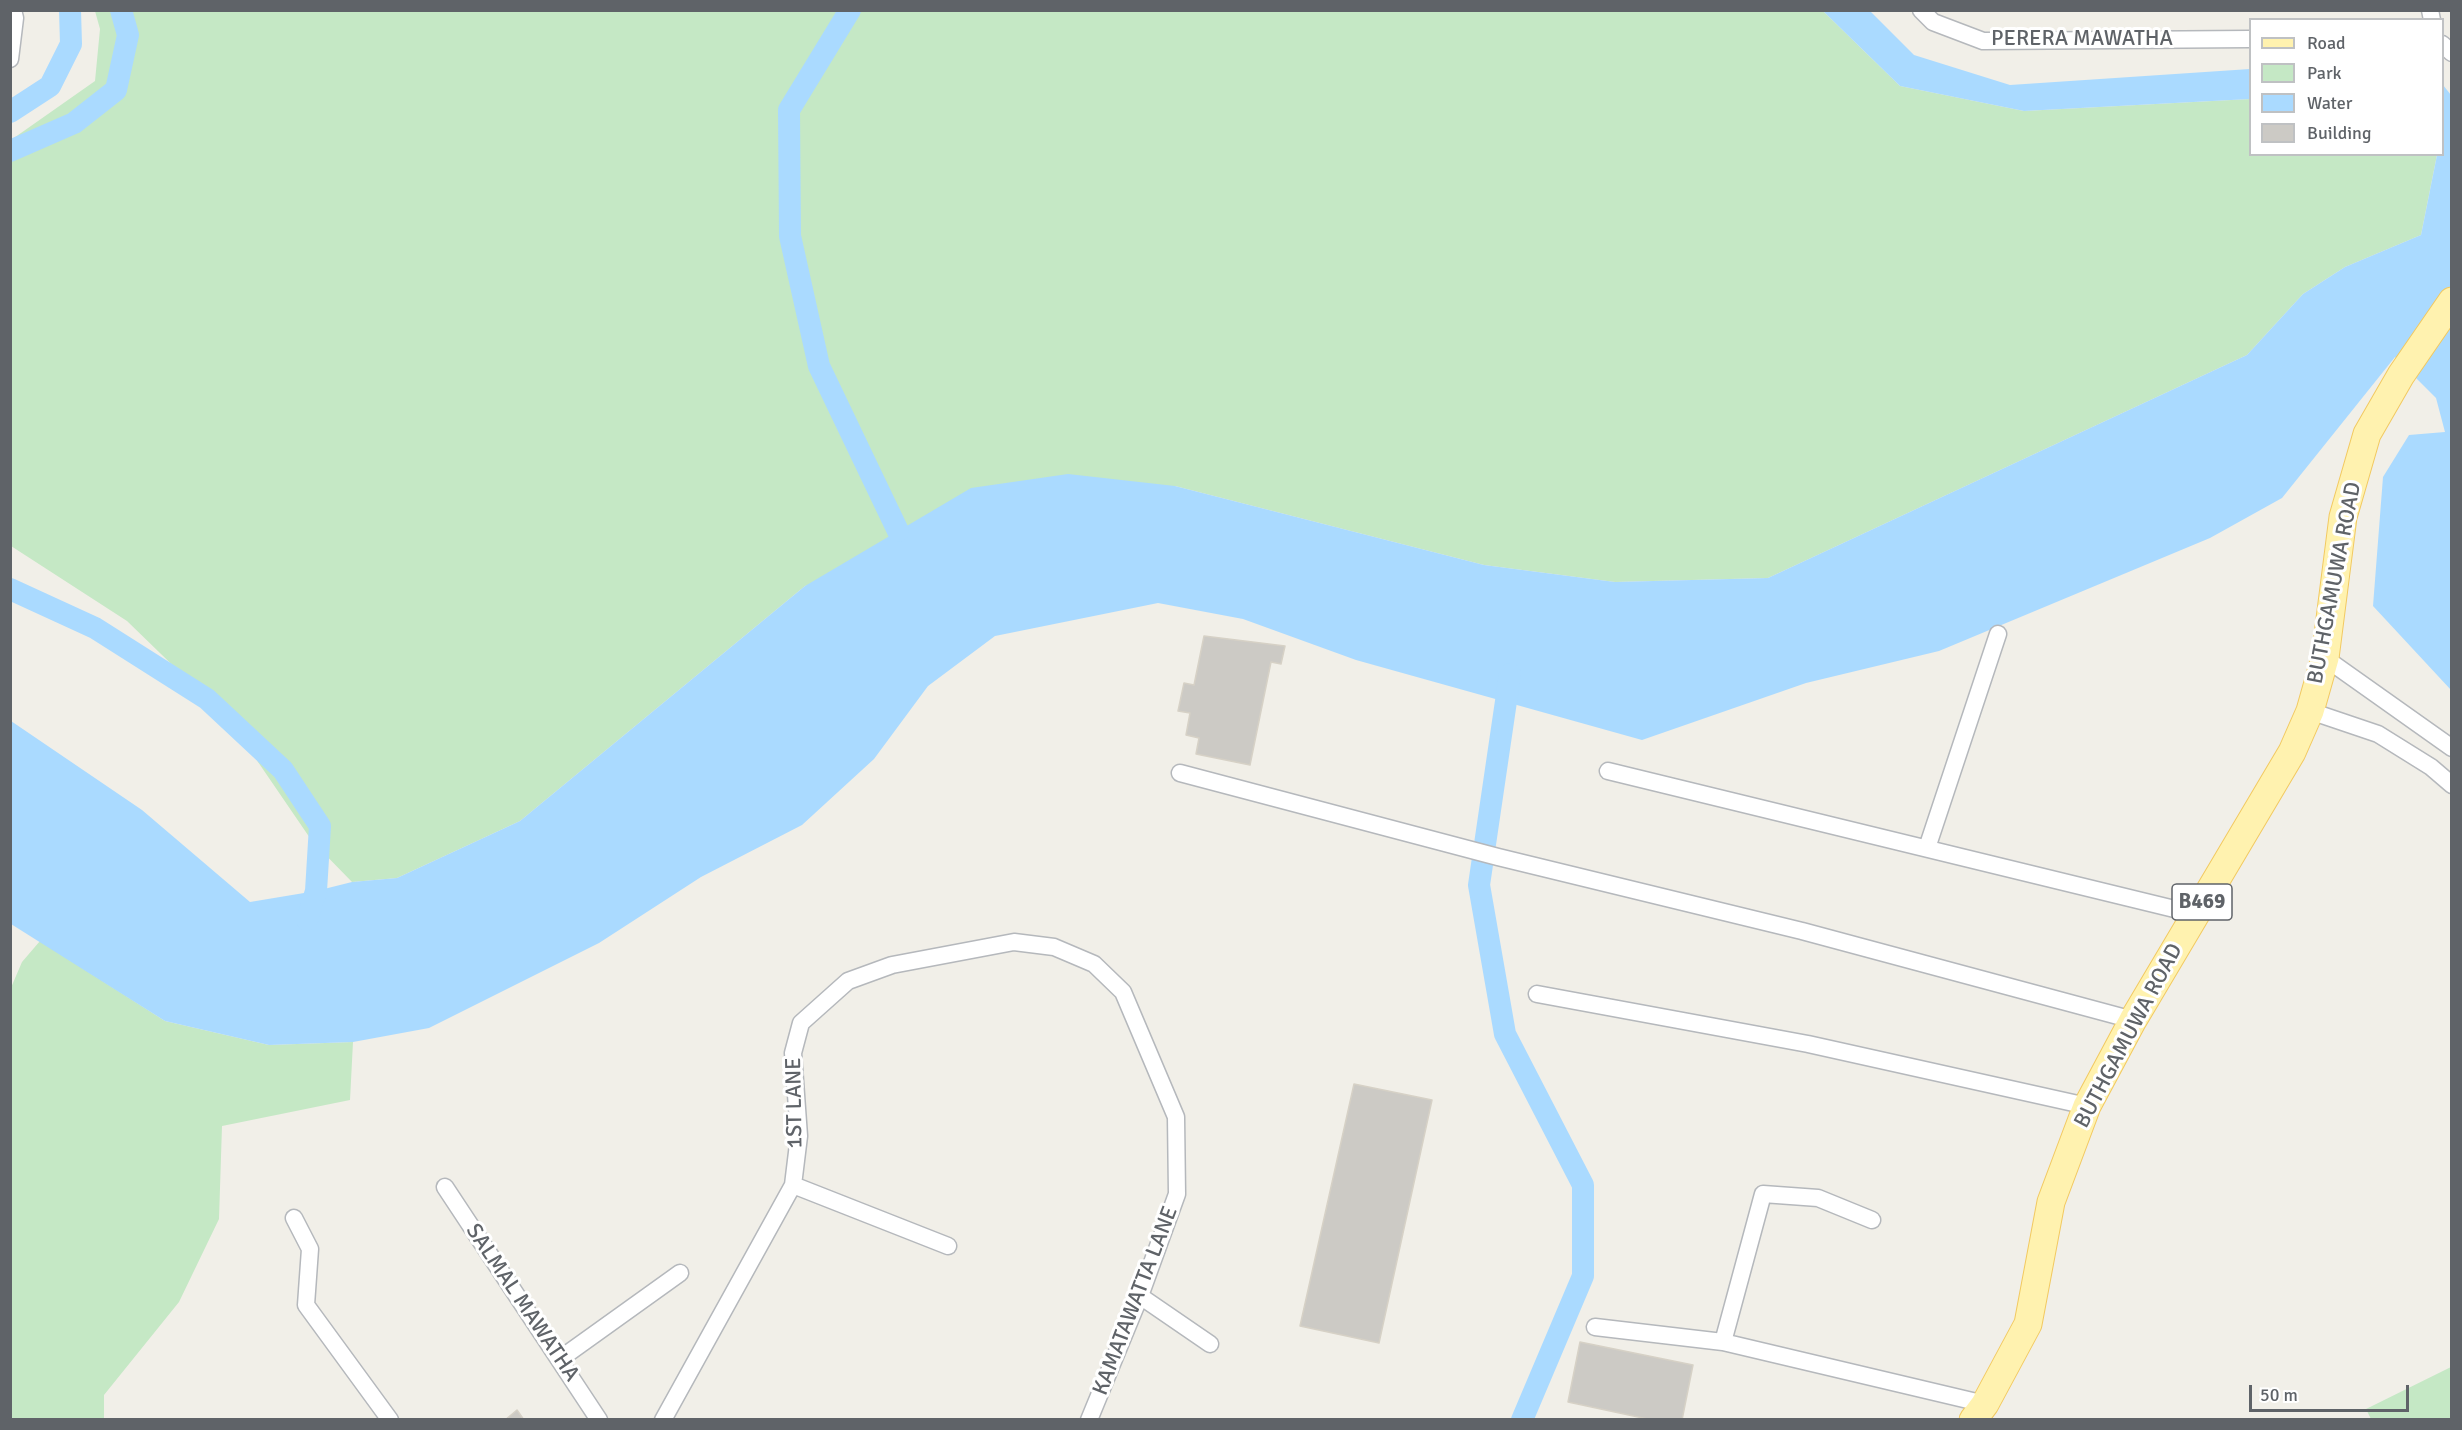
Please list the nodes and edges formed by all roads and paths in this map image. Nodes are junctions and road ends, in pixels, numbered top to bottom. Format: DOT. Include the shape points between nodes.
graph roads {
  1 [pos="14,10"];
  2 [pos="1921,10"];
  3 [pos="2249,39"];
  4 [pos="10,59"];
  5 [pos="2451,301"];
  6 [pos="1998,634"];
  7 [pos="2325,658"];
  8 [pos="2310,711"];
  9 [pos="2451,748"];
  10 [pos="1608,771"];
  11 [pos="1180,773"];
  12 [pos="2451,785"];
  13 [pos="1927,848"];
  14 [pos="2195,914"];
  15 [pos="1014,942"];
  16 [pos="1537,994"];
  17 [pos="2133,1020"];
  18 [pos="2087,1106"];
  19 [pos="793,1185"];
  20 [pos="445,1187"];
  21 [pos="294,1218"];
  22 [pos="1872,1220"];
  23 [pos="948,1246"];
  24 [pos="680,1273"];
  25 [pos="1140,1296"];
  26 [pos="1595,1327"];
  27 [pos="1724,1342"];
  28 [pos="1210,1344"];
  29 [pos="561,1359"];
  30 [pos="1979,1412"];
  31 [pos="390,1419"];
  32 [pos="600,1419"];
  33 [pos="663,1419"];
  34 [pos="1089,1419"];
  1 -- 4 [label="street"];
  2 -- 3 [label="street, PERERA MAWATHA" via="1933,22 1983,41"];
  5 -- 7 [label="main road, BUTHGAMUWA ROAD / B469" via="2367,434 2343,517"];
  6 -- 13 [label="street"];
  7 -- 8 [label="main road, BUTHGAMUWA ROAD / B469"];
  7 -- 9 [label="street"];
  8 -- 12 [label="street" via="2378,734 2431,767"];
  8 -- 14 [label="main road, BUTHGAMUWA ROAD / B469" via="2292,752"];
  10 -- 13 [label="street"];
  11 -- 17 [label="street" via="1498,857 1802,931"];
  13 -- 14 [label="street"];
  14 -- 17 [label="main road, BUTHGAMUWA ROAD / B469"];
  15 -- 19 [label="street, 1ST LANE" via="892,965 848,981 801,1023 793,1053 799,1136"];
  15 -- 25 [label="street, KAMATAWATTA LANE" via="1054,947 1094,964 1123,992 1176,1117 1177,1194"];
  16 -- 18 [label="street" via="1808,1044"];
  17 -- 18 [label="main road, BUTHGAMUWA ROAD / B469"];
  18 -- 30 [label="main road, BUTHGAMUWA ROAD / B469" via="2051,1202 2028,1324"];
  19 -- 23 [label="street"];
  19 -- 33 [label="street, 1ST LANE"];
  20 -- 29 [label="street, SALMAL MAWATHA"];
  21 -- 31 [label="street" via="310,1249 306,1305"];
  22 -- 27 [label="street" via="1818,1198 1763,1194"];
  24 -- 29 [label="street"];
  25 -- 28 [label="street"];
  25 -- 34 [label="street, KAMATAWATTA LANE"];
  26 -- 27 [label="street"];
  27 -- 30 [label="street"];
  29 -- 32 [label="street, SALMAL MAWATHA"];
}
